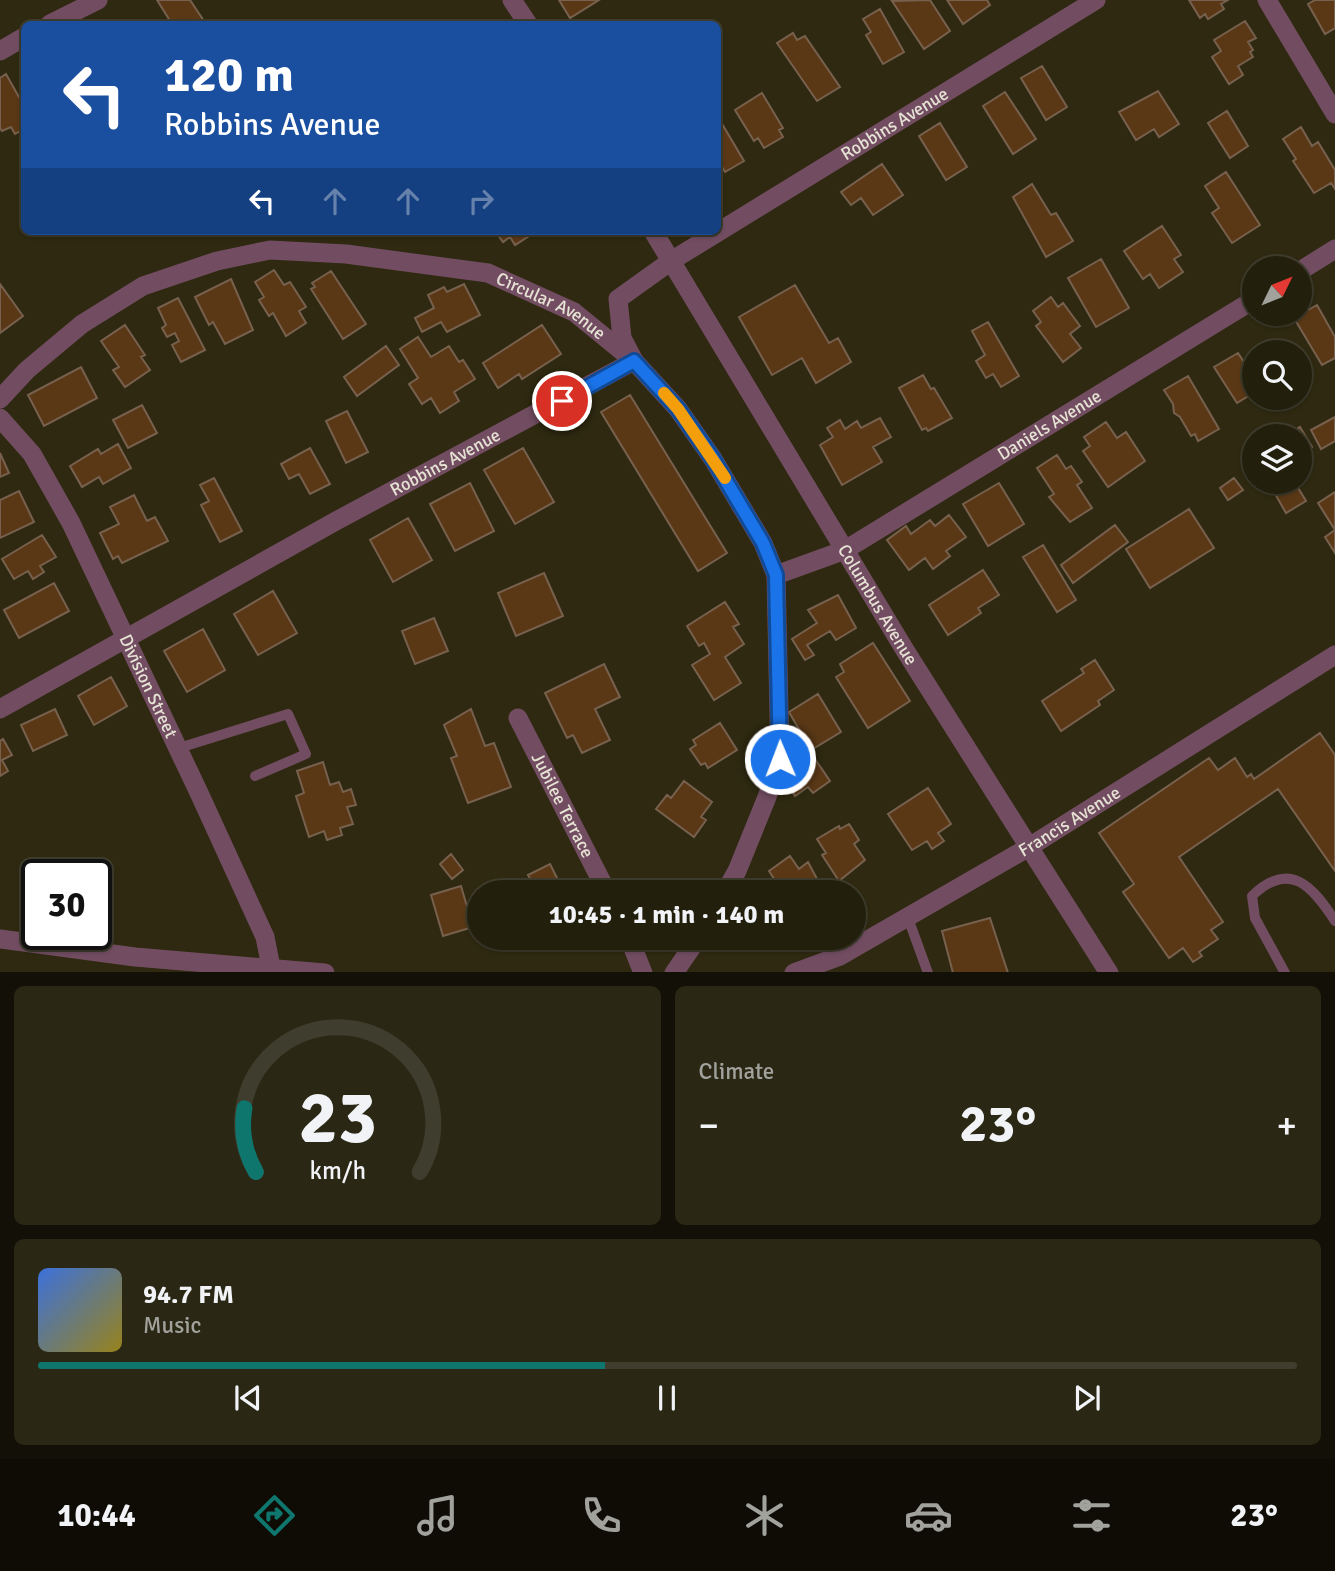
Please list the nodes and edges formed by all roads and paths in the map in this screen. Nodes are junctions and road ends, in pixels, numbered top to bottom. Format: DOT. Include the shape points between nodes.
graph roads {
  1 [pos="97,0"];
  2 [pos="512,0"];
  3 [pos="1096,0"];
  4 [pos="1267,0"];
  5 [pos="1065,8"];
  6 [pos="56,21"];
  7 [pos="526,21"];
  8 [pos="21,39"];
  9 [pos="0,51"];
  10 [pos="1335,114"];
  11 [pos="721,229"];
  12 [pos="655,235"];
  13 [pos="711,235"];
  14 [pos="1335,249"];
  15 [pos="671,261"];
  16 [pos="1312,263"];
  17 [pos="1242,307"];
  18 [pos="634,361"];
  19 [pos="0,399"];
  20 [pos="0,418"];
  21 [pos="845,550"];
  22 [pos="776,575"];
  23 [pos="125,640"];
  24 [pos="1335,655"];
  25 [pos="0,709"];
  26 [pos="518,718"];
  27 [pos="179,748"];
  28 [pos="254,776"];
  29 [pos="1029,847"];
  30 [pos="601,880"];
  31 [pos="732,880"];
  32 [pos="908,918"];
  33 [pos="1335,921"];
  34 [pos="0,939"];
  35 [pos="634,950"];
  36 [pos="690,950"];
  37 [pos="271,967"];
  38 [pos="325,972"];
  39 [pos="643,972"];
  40 [pos="674,972"];
  41 [pos="794,972"];
  42 [pos="928,972"];
  43 [pos="1110,972"];
  44 [pos="1285,972"];
  1 -- 6 [label="street"];
  2 -- 7 [label="street"];
  3 -- 5 [label="street, Robbins Avenue"];
  4 -- 10 [label="street"];
  5 -- 11 [label="street, Robbins Avenue"];
  8 -- 9 [label="street"];
  12 -- 15 [label="street, Columbus Avenue"];
  13 -- 15 [label="street, Robbins Avenue"];
  14 -- 16 [label="street"];
  15 -- 18 [label="street, Robbins Avenue" via="618,299 622,338"];
  15 -- 21 [label="street, Columbus Avenue"];
  17 -- 21 [label="street, Daniels Avenue"];
  18 -- 19 [label="street, Circular Avenue" via="574,312 488,273 346,254 270,250 217,261 143,286 82,324 27,369"];
  18 -- 22 [label="street, Circular Avenue" via="678,409 713,459 763,543"];
  18 -- 23 [label="street, Robbins Avenue"];
  20 -- 23 [label="street, Division Street" via="32,454 71,523"];
  21 -- 22 [label="street, Daniels Avenue"];
  21 -- 29 [label="street, Columbus Avenue"];
  22 -- 31 [label="street, Circular Avenue" via="780,759"];
  23 -- 25 [label="street, Robbins Avenue"];
  23 -- 27 [label="street, Division Street"];
  24 -- 29 [label="street, Francis Avenue"];
  26 -- 30 [label="street, Jubilee Terrace"];
  27 -- 28 [label="lane" via="288,714 306,754"];
  27 -- 37 [label="street, Division Street" via="265,937"];
  29 -- 32 [label="street, Francis Avenue"];
  29 -- 43 [label="street, Columbus Avenue"];
  32 -- 41 [label="street, Francis Avenue" via="840,956"];
  32 -- 42 [label="lane"];
  33 -- 44 [label="lane" via="1304,882 1284,878 1263,885 1252,896 1255,918"];
  34 -- 37 [label="street" via="135,957"];
  35 -- 39 [label="street"];
  36 -- 40 [label="street"];
  37 -- 38 [label="street"];
}
